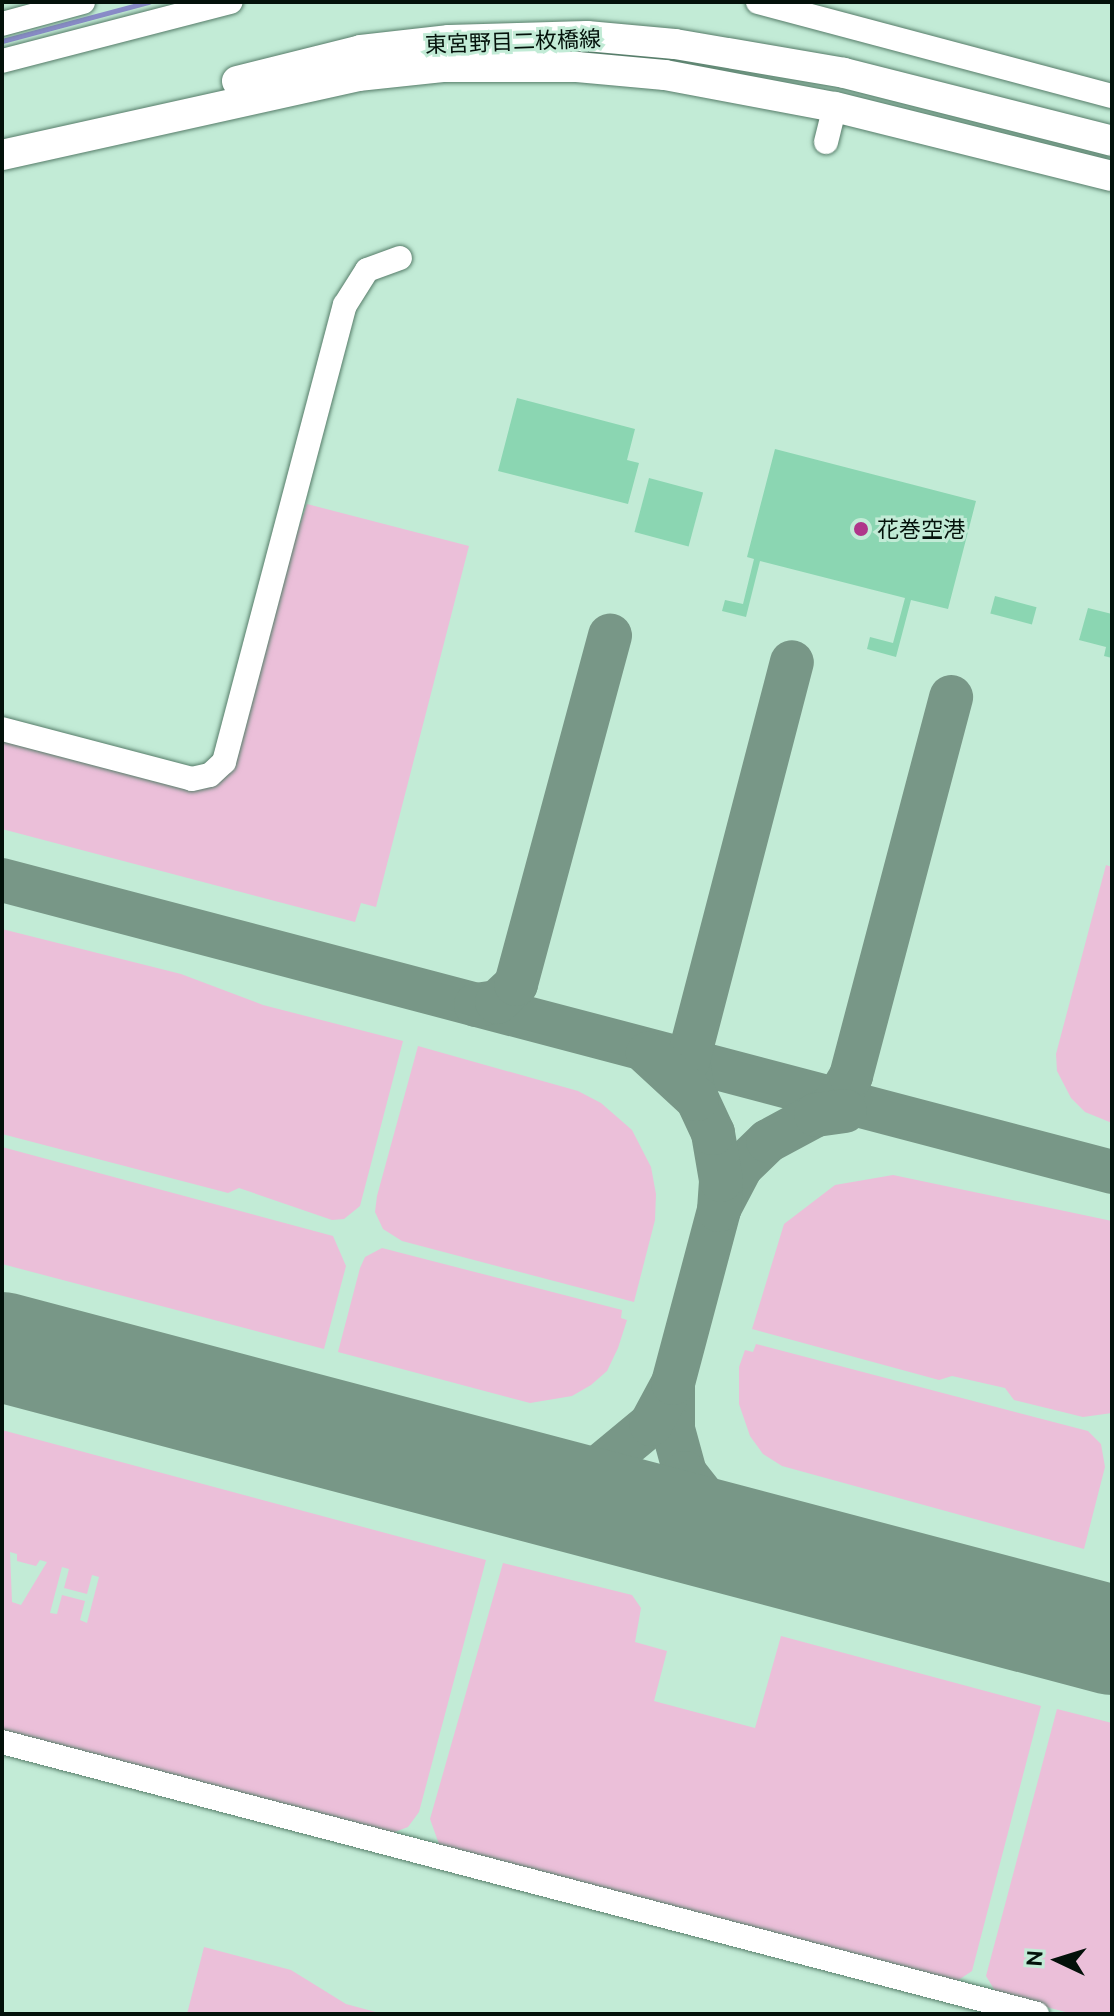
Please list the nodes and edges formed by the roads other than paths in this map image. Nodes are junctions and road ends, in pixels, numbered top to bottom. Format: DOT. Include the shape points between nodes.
graph roads {
  1 [pos="83,2"];
  2 [pos="230,2"];
  3 [pos="758,2"];
  4 [pos="2,24"];
  5 [pos="2,61"];
  6 [pos="1112,96"];
  7 [pos="835,107"];
  8 [pos="1112,141"];
  9 [pos="826,142"];
  10 [pos="8,154"];
  11 [pos="1112,176"];
  12 [pos="400,258"];
  13 [pos="2,729"];
  14 [pos="2,1742"];
  15 [pos="1037,2014"];
  1 -- 4 [label="street"];
  2 -- 5 [label="street"];
  3 -- 6 [label="street"];
  7 -- 9 [label="street"];
  7 -- 10 [label="main road, 東宮野目二枚橋線" via="665,75 577,67 443,67 261,94"];
  7 -- 11 [label="main road, 東宮野目二枚橋線"];
  8 -- 10 [label="main road, 東宮野目二枚橋線" via="844,73 675,44 587,36 449,40 361,50 256,75"];
  12 -- 13 [label="street" via="359,278 345,305 224,762 210,775 192,779"];
  14 -- 15 [label="street"];
}
